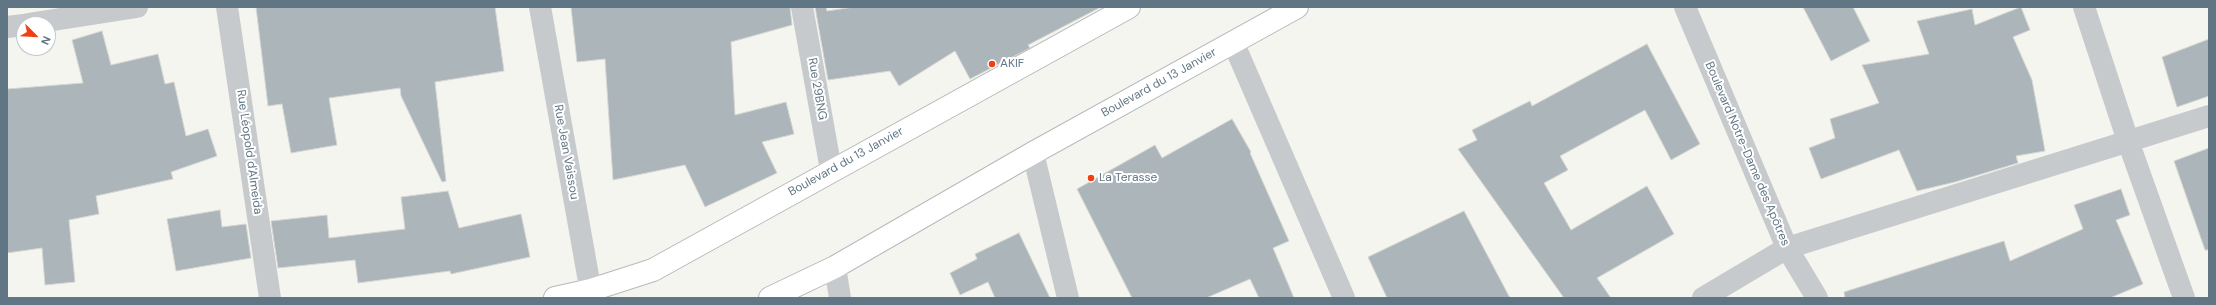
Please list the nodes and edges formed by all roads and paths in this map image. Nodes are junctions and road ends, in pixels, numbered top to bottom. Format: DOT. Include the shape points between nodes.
graph roads {
  1 [pos="137,7"];
  2 [pos="227,7"];
  3 [pos="540,7"];
  4 [pos="802,7"];
  5 [pos="1129,7"];
  6 [pos="1296,7"];
  7 [pos="1685,7"];
  8 [pos="2084,7"];
  9 [pos="56,20"];
  10 [pos="1233,42"];
  11 [pos="2209,116"];
  12 [pos="2128,141"];
  13 [pos="1033,153"];
  14 [pos="831,170"];
  15 [pos="1787,248"];
  16 [pos="835,267"];
  17 [pos="592,294"];
  18 [pos="270,298"];
  19 [pos="555,298"];
  20 [pos="770,298"];
  21 [pos="840,298"];
  22 [pos="1068,298"];
  23 [pos="1344,298"];
  24 [pos="1703,298"];
  25 [pos="1816,298"];
  26 [pos="2184,298"];
  1 -- 9 [label="street"];
  2 -- 18 [label="street, Rue Léopold d'Almeida"];
  3 -- 17 [label="street, Rue Jean Vaissou"];
  4 -- 14 [label="street, Rue 29BNG"];
  5 -- 14 [label="highway, Boulevard du 13 Janvier"];
  6 -- 10 [label="highway, Boulevard du 13 Janvier"];
  7 -- 15 [label="street, Boulevard Notre-Dame des Apôtres"];
  8 -- 12 [label="street"];
  10 -- 13 [label="highway, Boulevard du 13 Janvier"];
  10 -- 23 [label="street"];
  11 -- 12 [label="street"];
  12 -- 15 [label="street"];
  12 -- 26 [label="street"];
  13 -- 16 [label="highway, Boulevard du 13 Janvier"];
  13 -- 22 [label="street"];
  14 -- 17 [label="highway, Boulevard du 13 Janvier" via="653,270"];
  15 -- 24 [label="street"];
  15 -- 25 [label="street, Boulevard Notre-Dame des Apôtres"];
  16 -- 20 [label="highway, Boulevard du 13 Janvier"];
  16 -- 21 [label="street"];
  17 -- 19 [label="highway, Boulevard du 13 Janvier"];
}
